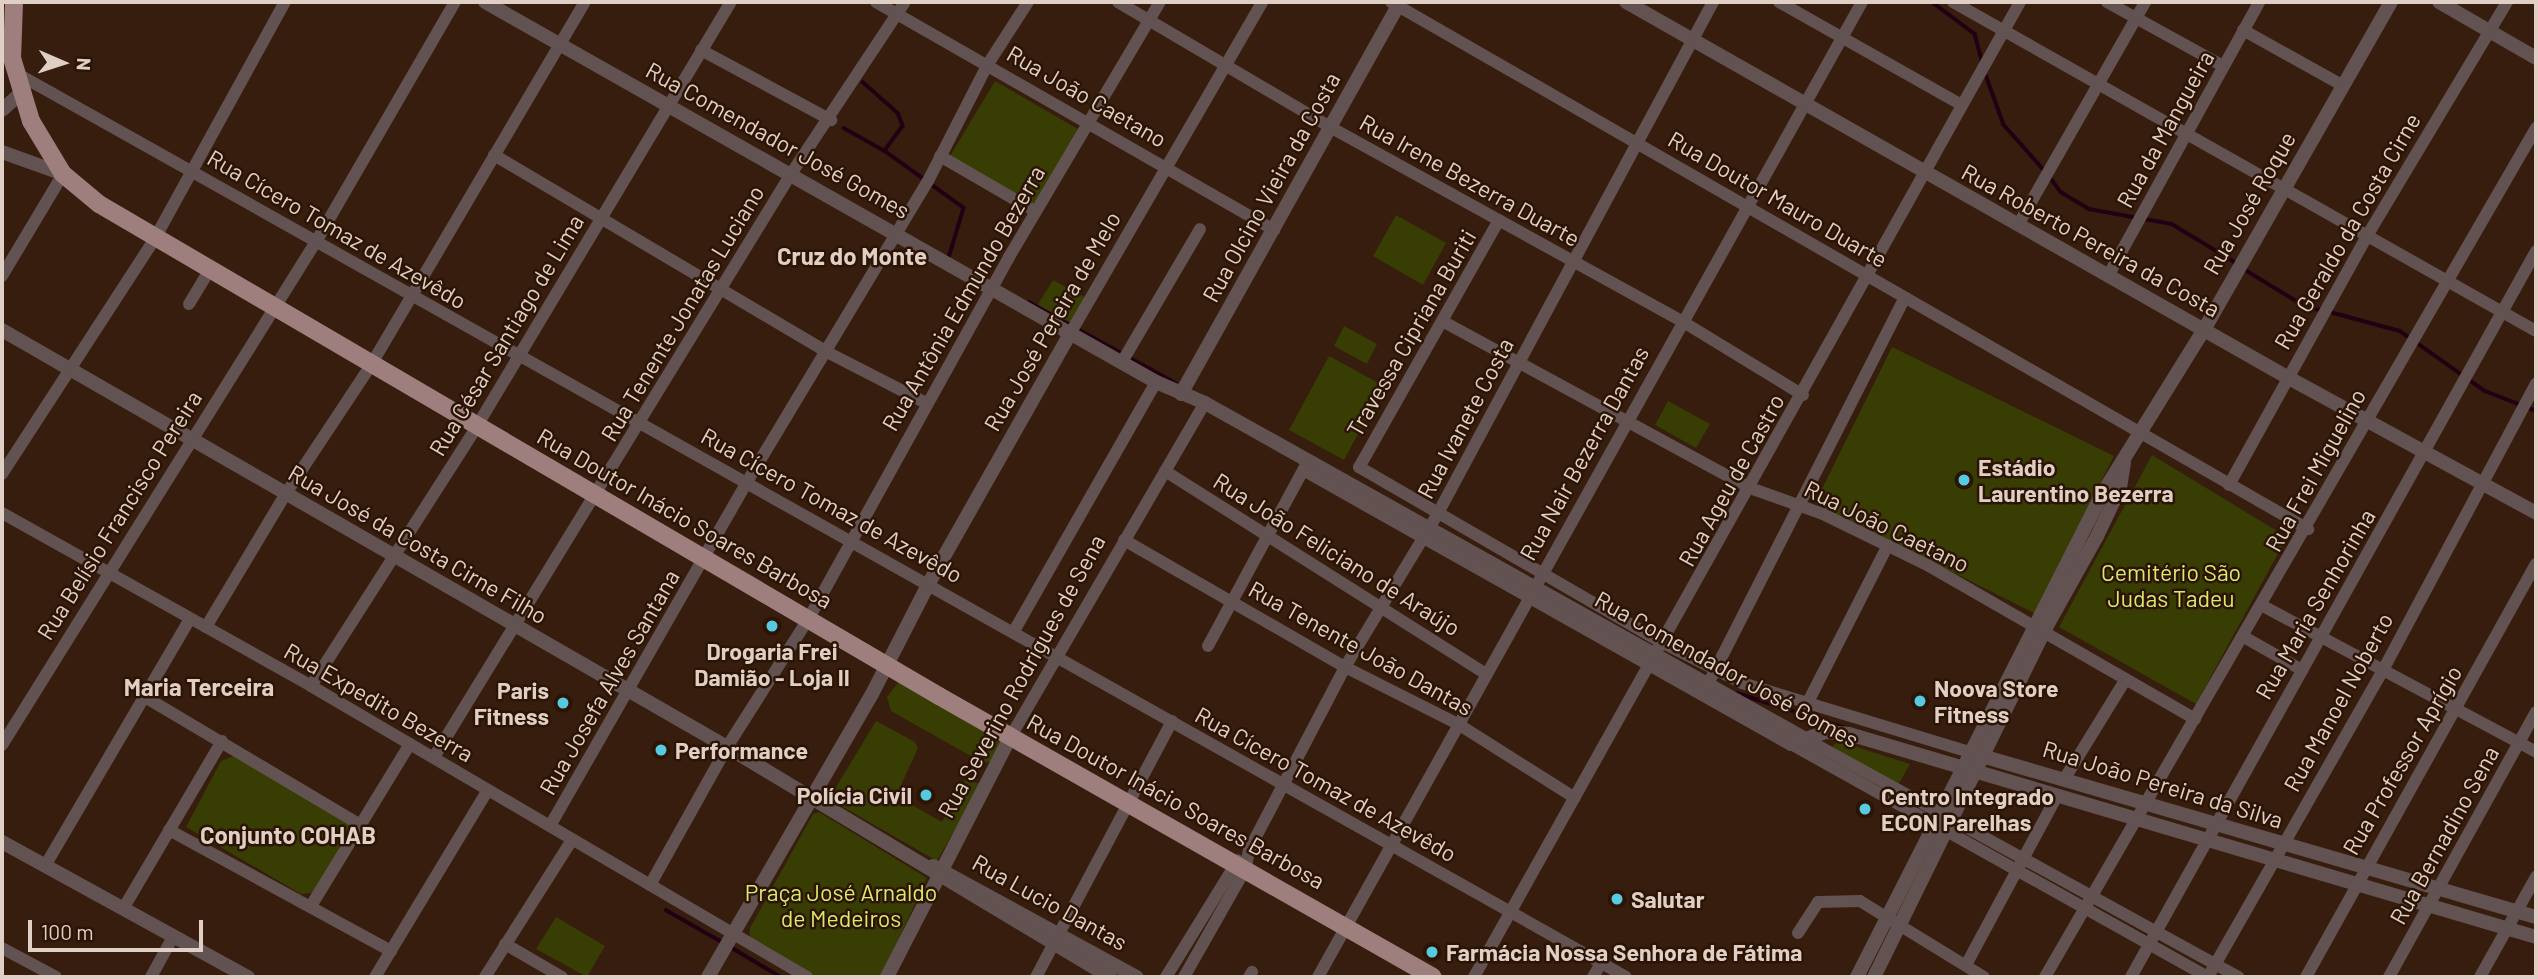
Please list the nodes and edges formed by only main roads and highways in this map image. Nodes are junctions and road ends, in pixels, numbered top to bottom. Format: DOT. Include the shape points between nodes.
graph roads {
  1 [pos="14,2"];
  2 [pos="10,61"];
  3 [pos="1433,977"];
  1 -- 2 [label="main road"];
  2 -- 3 [label="main road, Rua Doutor Inácio Soares Barbosa" via="41,141 63,174 154,240 1126,802 1243,860"];
}
